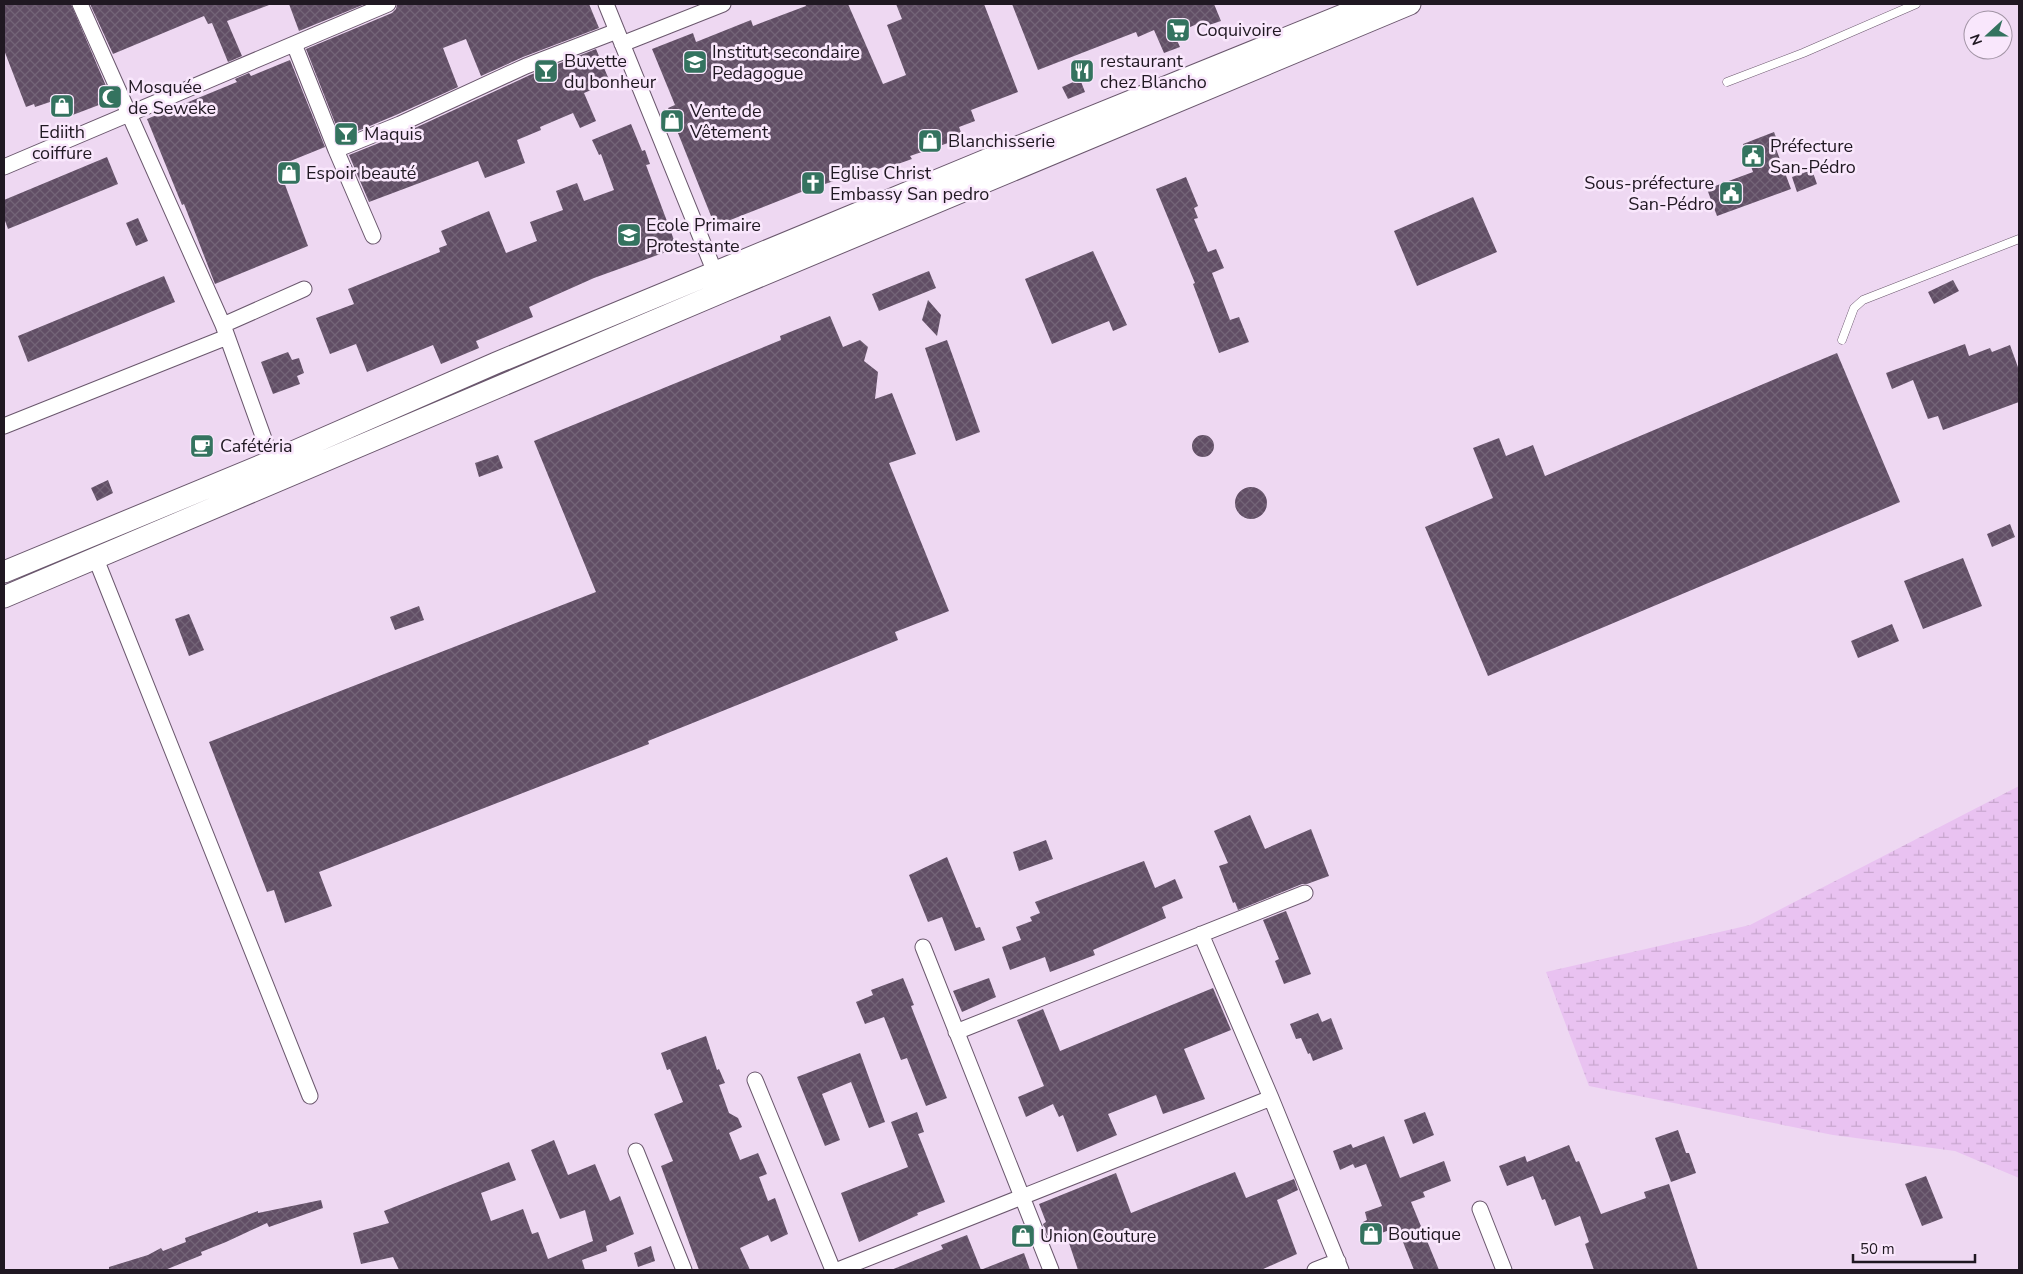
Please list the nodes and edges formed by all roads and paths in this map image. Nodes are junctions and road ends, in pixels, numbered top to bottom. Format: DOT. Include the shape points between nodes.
graph roads {
  1 [pos="80,4"];
  2 [pos="388,4"];
  3 [pos="606,4"];
  4 [pos="723,4"];
  5 [pos="1370,4"];
  6 [pos="1410,4"];
  7 [pos="1916,4"];
  8 [pos="620,38"];
  9 [pos="294,44"];
  10 [pos="1727,82"];
  11 [pos="128,114"];
  12 [pos="336,150"];
  13 [pos="4,167"];
  14 [pos="373,236"];
  15 [pos="2019,239"];
  16 [pos="719,283"];
  17 [pos="304,289"];
  18 [pos="225,331"];
  19 [pos="1842,340"];
  20 [pos="4,426"];
  21 [pos="272,461"];
  22 [pos="96,560"];
  23 [pos="4,572"];
  24 [pos="4,597"];
  25 [pos="1306,893"];
  26 [pos="1201,934"];
  27 [pos="923,947"];
  28 [pos="956,1032"];
  29 [pos="755,1080"];
  30 [pos="310,1096"];
  31 [pos="1271,1098"];
  32 [pos="636,1151"];
  33 [pos="1024,1197"];
  34 [pos="1480,1209"];
  35 [pos="1340,1266"];
  36 [pos="684,1270"];
  37 [pos="833,1270"];
  38 [pos="838,1270"];
  39 [pos="1051,1270"];
  40 [pos="1315,1270"];
  41 [pos="1504,1270"];
  1 -- 11 [label="street"];
  2 -- 9 [label="street"];
  3 -- 8 [label="street"];
  4 -- 8 [label="street"];
  5 -- 16 [label="main road" via="1006,152"];
  6 -- 16 [label="main road"];
  7 -- 10 [label="lane"];
  8 -- 12 [label="street" via="526,66"];
  8 -- 16 [label="street"];
  9 -- 11 [label="street"];
  9 -- 12 [label="street"];
  11 -- 13 [label="street"];
  11 -- 18 [label="street"];
  12 -- 14 [label="street"];
  15 -- 19 [label="lane" via="1863,300 1854,308"];
  16 -- 21 [label="main road" via="496,363"];
  16 -- 22 [label="main road"];
  17 -- 18 [label="street"];
  18 -- 20 [label="street"];
  18 -- 21 [label="street"];
  21 -- 23 [label="main road"];
  22 -- 24 [label="main road"];
  22 -- 30 [label="street"];
  25 -- 26 [label="street"];
  26 -- 28 [label="street"];
  26 -- 31 [label="street"];
  27 -- 28 [label="street"];
  28 -- 33 [label="street"];
  29 -- 37 [label="street"];
  31 -- 33 [label="street"];
  31 -- 35 [label="street"];
  32 -- 36 [label="street"];
  33 -- 38 [label="street"];
  33 -- 39 [label="street"];
  34 -- 41 [label="street"];
  35 -- 40 [label="street"];
}
